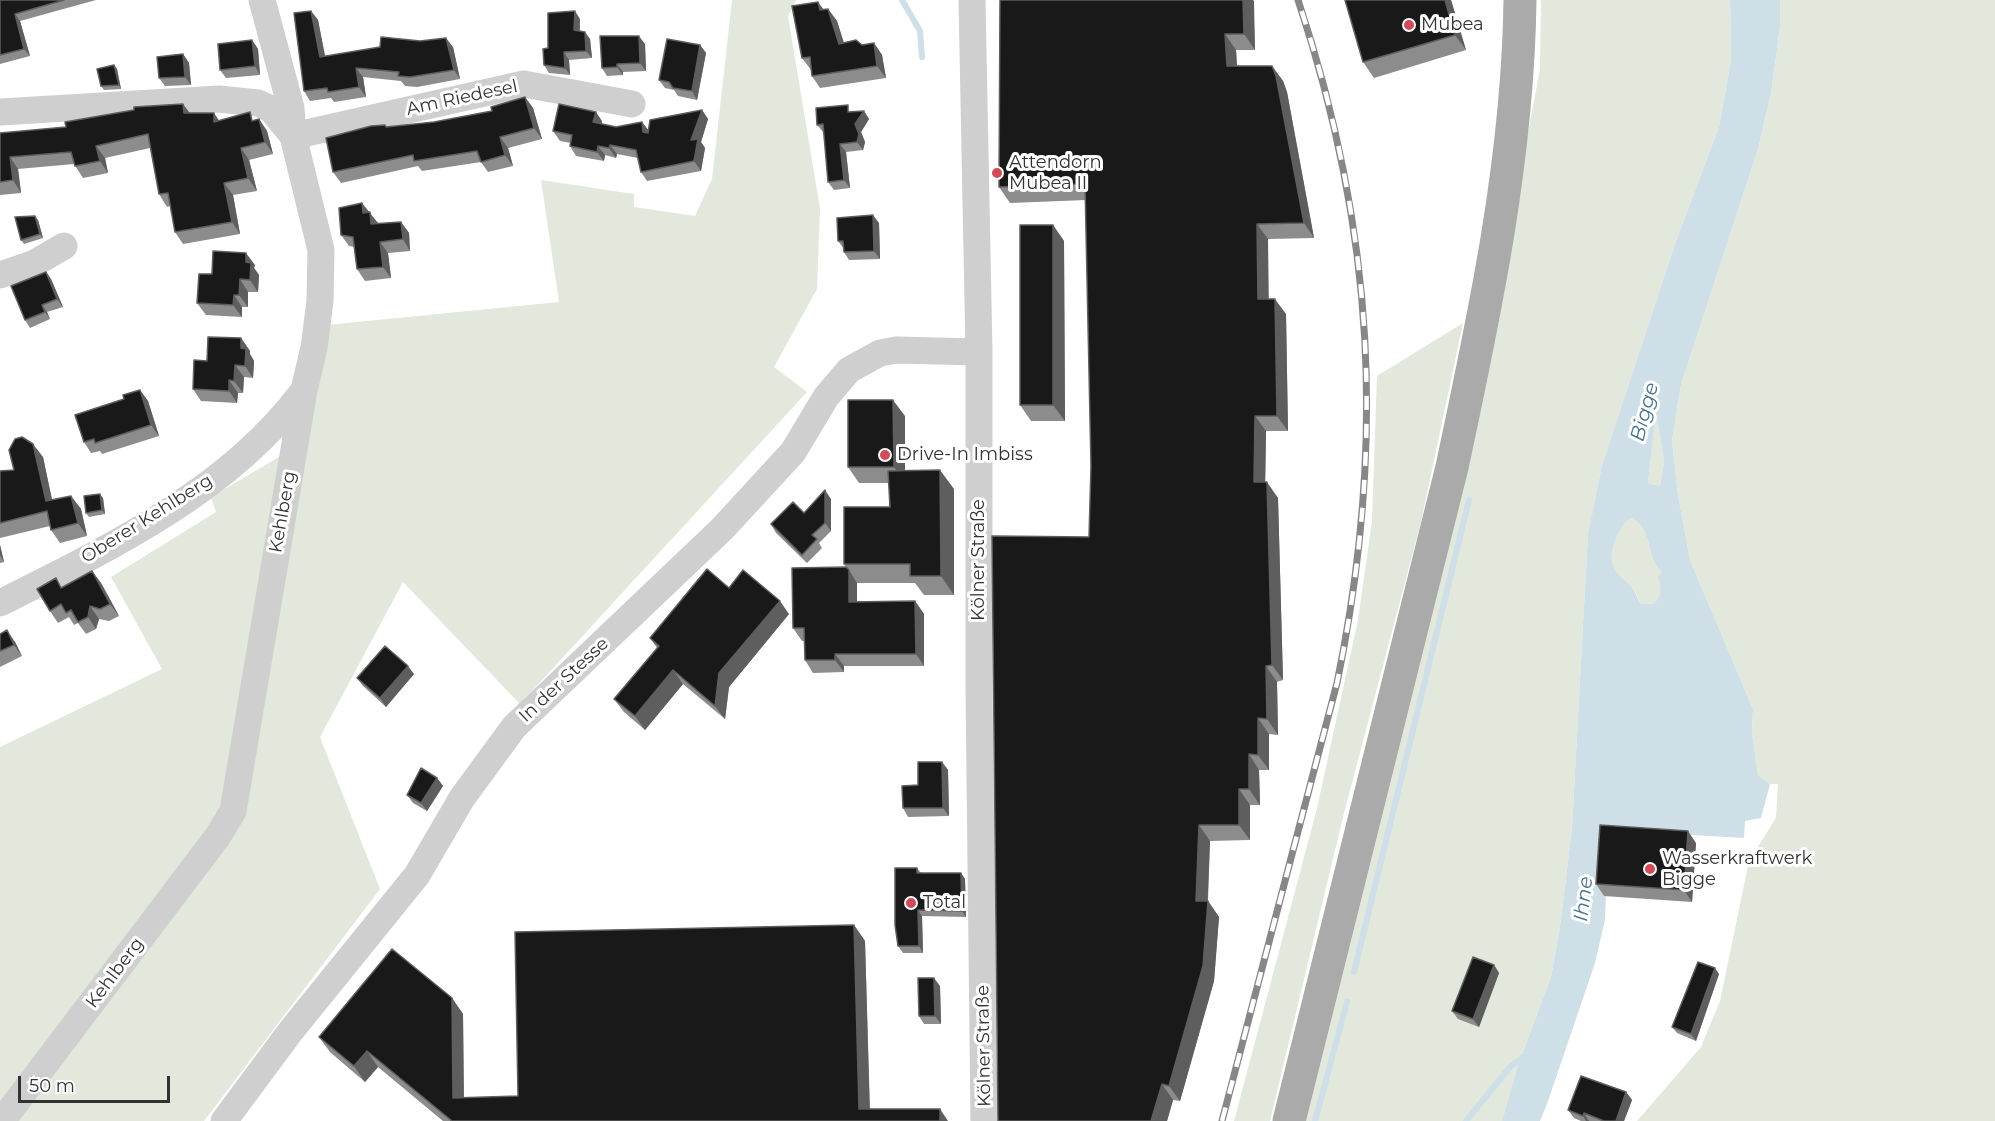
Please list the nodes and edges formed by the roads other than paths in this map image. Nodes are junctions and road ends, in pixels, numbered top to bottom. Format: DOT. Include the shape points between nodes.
graph roads {
  1 [pos="262,0"];
  2 [pos="972,0"];
  3 [pos="1520,0"];
  4 [pos="632,104"];
  5 [pos="0,112"];
  6 [pos="293,136"];
  7 [pos="64,246"];
  8 [pos="0,275"];
  9 [pos="979,352"];
  10 [pos="304,390"];
  11 [pos="0,603"];
  12 [pos="2,1121"];
  13 [pos="224,1121"];
  14 [pos="984,1121"];
  15 [pos="1289,1121"];
  1 -- 6 [label="street" via="291,108"];
  2 -- 9 [label="street, Kölner Straße"];
  3 -- 15 [label="main road" via="1506,185 1452,467"];
  4 -- 6 [label="street, Am Riedesel" via="524,84"];
  5 -- 6 [label="street, Kehlberg" via="241,100 271,110"];
  6 -- 10 [label="street, Kehlberg" via="321,250 320,301"];
  7 -- 8 [label="street" via="35,263"];
  9 -- 13 [label="street, In der Stesse" via="896,350 880,353 849,370 826,397 793,452 722,529 514,727 462,798 417,875 290,1032"];
  9 -- 14 [label="street, Kölner Straße"];
  10 -- 11 [label="street, Oberer Kehlberg" via="275,425 201,490"];
  10 -- 12 [label="street, Kehlberg" via="233,811"];
}
